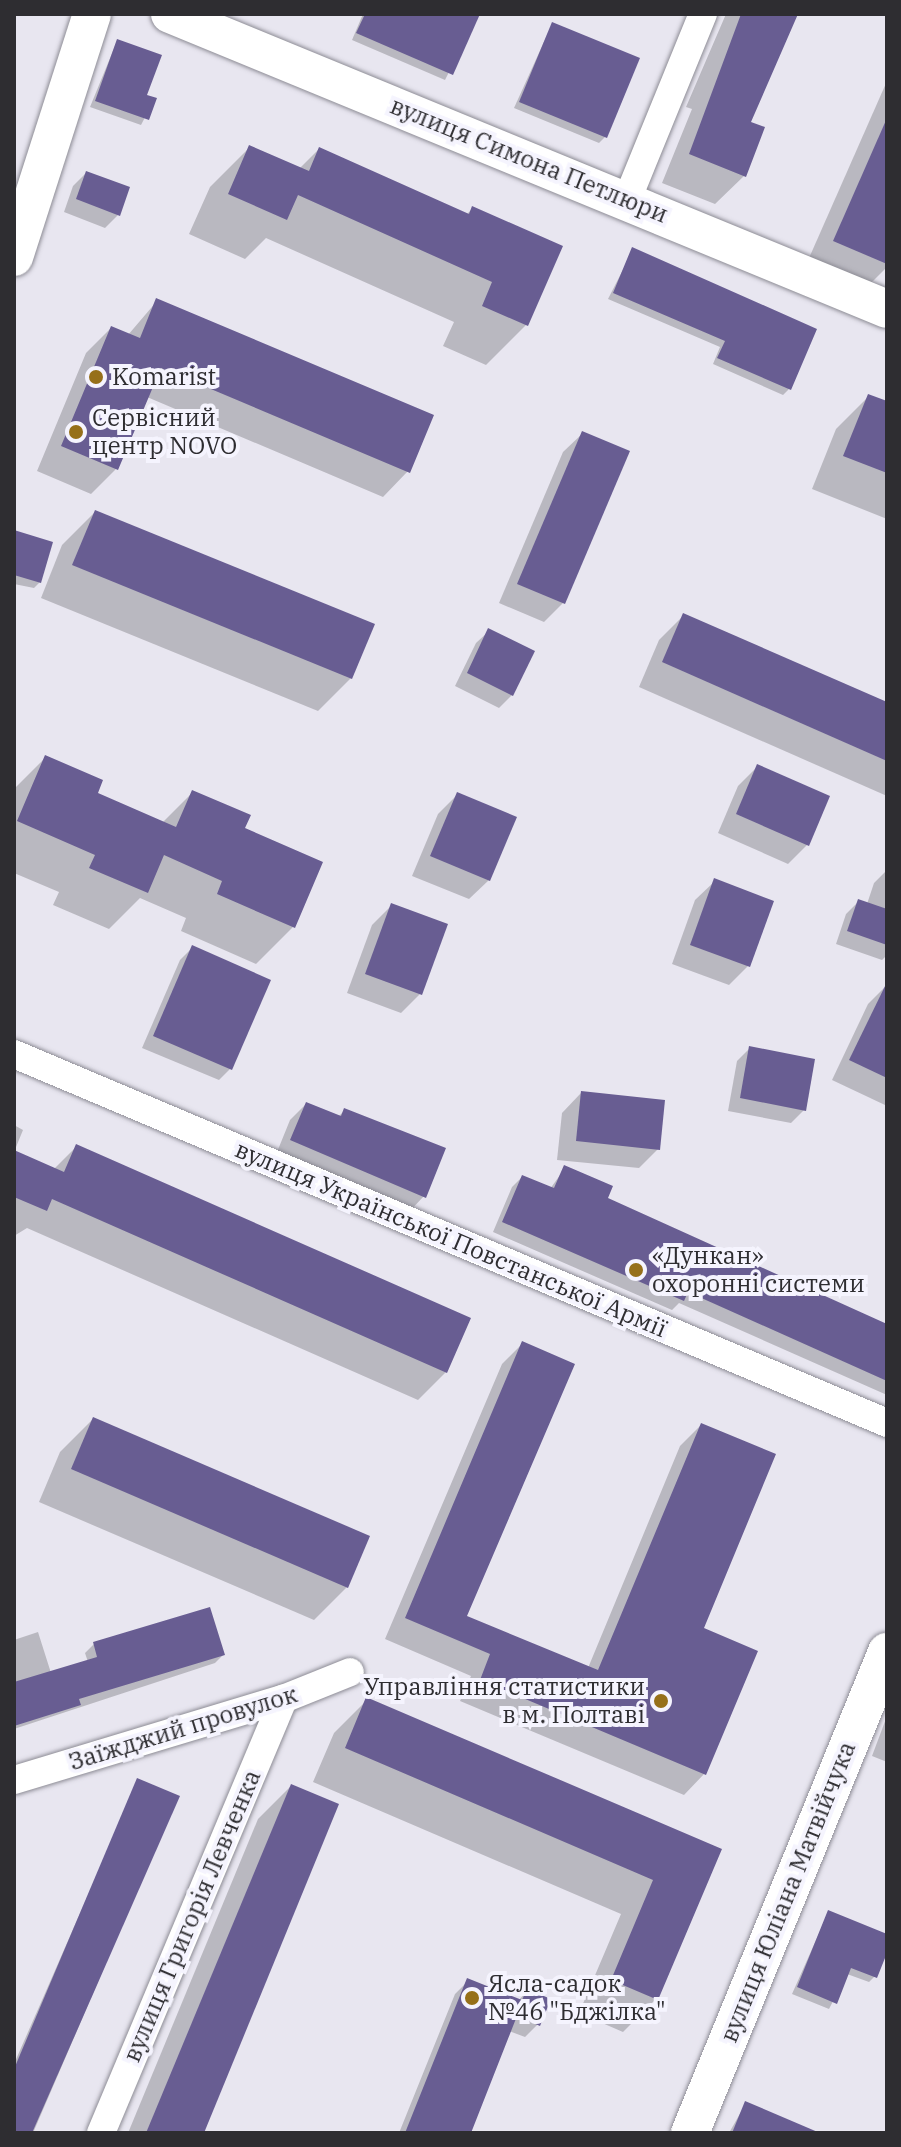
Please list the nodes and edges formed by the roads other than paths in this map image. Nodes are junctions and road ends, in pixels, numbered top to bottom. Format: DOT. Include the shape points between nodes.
graph roads {
  1 [pos="92,14"];
  2 [pos="170,14"];
  3 [pos="703,14"];
  4 [pos="627,200"];
  5 [pos="14,257"];
  6 [pos="887,309"];
  7 [pos="14,1054"];
  8 [pos="887,1423"];
  9 [pos="887,1652"];
  10 [pos="350,1672"];
  11 [pos="283,1699"];
  12 [pos="14,1780"];
  13 [pos="101,2133"];
  14 [pos="690,2133"];
  1 -- 5 [label="street"];
  2 -- 4 [label="street, вулиця Симона Петлюри"];
  3 -- 4 [label="street"];
  4 -- 6 [label="street, вулиця Симона Петлюри"];
  7 -- 8 [label="street, вулиця Української Повстанської Армії"];
  9 -- 14 [label="street, вулиця Юліана Матвійчука"];
  10 -- 11 [label="street, Заїжджий провулок"];
  11 -- 12 [label="street, Заїжджий провулок"];
  11 -- 13 [label="street, вулиця Григорія Левченка"];
}
